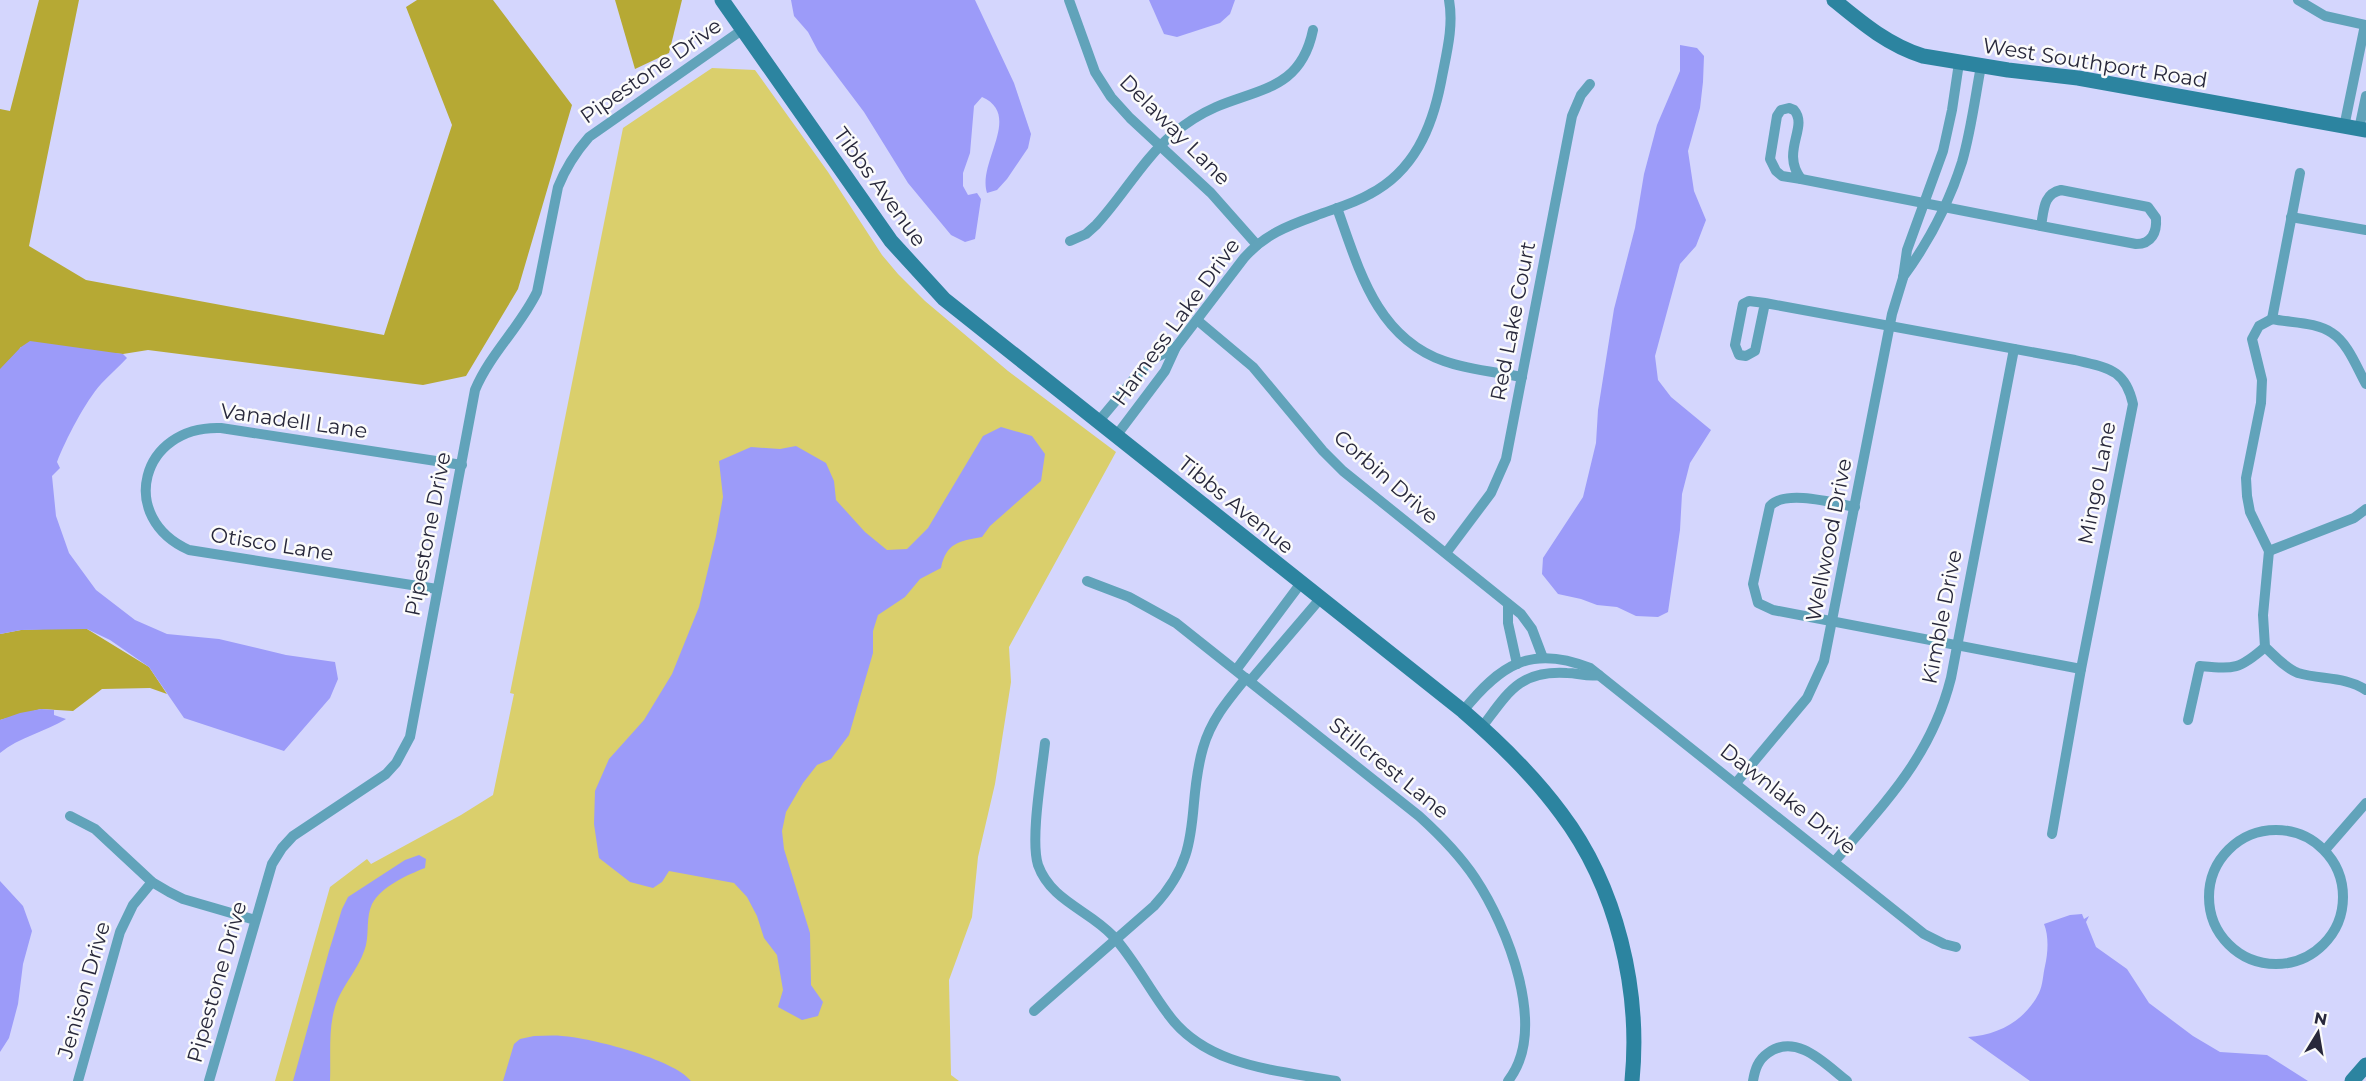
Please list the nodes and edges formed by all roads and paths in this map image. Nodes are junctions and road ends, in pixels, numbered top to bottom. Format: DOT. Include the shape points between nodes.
graph roads {
  1 [pos="722,0"];
  2 [pos="1069,0"];
  3 [pos="1449,0"];
  4 [pos="1834,0"];
  5 [pos="2298,0"];
  6 [pos="2366,25"];
  7 [pos="742,30"];
  8 [pos="1312,30"];
  9 [pos="1959,63"];
  10 [pos="1981,66"];
  11 [pos="1590,84"];
  12 [pos="2366,96"];
  13 [pos="2356,129"];
  14 [pos="1160,146"];
  15 [pos="2300,173"];
  16 [pos="1801,179"];
  17 [pos="1924,204"];
  18 [pos="1944,207"];
  19 [pos="1337,208"];
  20 [pos="2291,217"];
  21 [pos="2041,226"];
  22 [pos="2366,230"];
  23 [pos="1070,241"];
  24 [pos="1257,245"];
  25 [pos="1903,278"];
  26 [pos="1766,303"];
  27 [pos="2272,319"];
  28 [pos="1197,320"];
  29 [pos="1889,327"];
  30 [pos="1176,347"];
  31 [pos="2014,349"];
  32 [pos="1522,377"];
  33 [pos="2366,384"];
  34 [pos="1098,422"];
  35 [pos="1116,436"];
  36 [pos="462,465"];
  37 [pos="147,481"];
  38 [pos="1855,507"];
  39 [pos="2366,509"];
  40 [pos="2270,551"];
  41 [pos="1446,553"];
  42 [pos="1087,581"];
  43 [pos="1300,583"];
  44 [pos="437,589"];
  45 [pos="1320,599"];
  46 [pos="1508,604"];
  47 [pos="1833,621"];
  48 [pos="1957,645"];
  49 [pos="2265,647"];
  50 [pos="1538,659"];
  51 [pos="1516,664"];
  52 [pos="2081,669"];
  53 [pos="1236,670"];
  54 [pos="1599,675"];
  55 [pos="1537,676"];
  56 [pos="1248,680"];
  57 [pos="2366,690"];
  58 [pos="1463,711"];
  59 [pos="2188,720"];
  60 [pos="1482,727"];
  61 [pos="1045,743"];
  62 [pos="1736,783"];
  63 [pos="2366,803"];
  64 [pos="70,816"];
  65 [pos="2052,834"];
  66 [pos="2325,850"];
  67 [pos="1835,861"];
  68 [pos="152,882"];
  69 [pos="255,920"];
  70 [pos="1116,940"];
  71 [pos="1956,947"];
  72 [pos="1034,1011"];
  73 [pos="2366,1065"];
  74 [pos="78,1081"];
  75 [pos="209,1081"];
  76 [pos="1336,1081"];
  77 [pos="1508,1081"];
  78 [pos="1632,1081"];
  79 [pos="1753,1081"];
  80 [pos="1847,1081"];
  81 [pos="2352,1081"];
  1 -- 7 [label="street, Tibbs Avenue"];
  2 -- 14 [label="street, Delaway Lane" via="1101,84"];
  3 -- 19 [label="street, Harness Lake Drive" via="1450,31 1436,108 1425,138 1390,181"];
  4 -- 9 [label="street, West Southport Road" via="1894,44 1923,56"];
  5 -- 6 [label="street" via="2325,16"];
  6 -- 13 [label="street"];
  7 -- 34 [label="street, Tibbs Avenue" via="916,271 963,315"];
  7 -- 36 [label="street, Pipestone Drive" via="589,137 570,162 558,187 537,292 475,390"];
  8 -- 14 [label="street" via="1304,58 1286,79 1202,114"];
  9 -- 10 [label="street, West Southport Road"];
  9 -- 17 [label="street, Wellwood Drive" via="1946,140"];
  10 -- 13 [label="street, West Southport Road" via="2078,78"];
  10 -- 18 [label="street, Wellwood Drive" via="1962,160"];
  11 -- 32 [label="street, Red Lake Court" via="1572,116"];
  12 -- 13 [label="street"];
  14 -- 23 [label="street" via="1096,225"];
  14 -- 24 [label="street, Delaway Lane" via="1211,193"];
  15 -- 20 [label="street"];
  16 -- 16 [label="street" via="1792,161 1799,119 1794,110 1783,109 1777,116 1770,159 1782,176"];
  16 -- 17 [label="street"];
  17 -- 18 [label="street"];
  17 -- 25 [label="street, Wellwood Drive" via="1907,250"];
  18 -- 21 [label="street"];
  18 -- 25 [label="street, Wellwood Drive"];
  19 -- 24 [label="street, Harness Lake Drive" via="1289,225"];
  19 -- 32 [label="street" via="1366,288 1401,335 1423,352 1444,361"];
  20 -- 22 [label="street"];
  20 -- 27 [label="street"];
  21 -- 21 [label="street" via="2141,244 2153,236 2156,221 2148,207 2061,190 2047,199"];
  24 -- 28 [label="street, Harness Lake Drive"];
  25 -- 29 [label="street, Wellwood Drive"];
  26 -- 26 [label="street" via="1743,304 1735,345 1739,355 1755,351"];
  26 -- 29 [label="street, Mingo Lane"];
  27 -- 33 [label="street" via="2323,328 2334,334"];
  27 -- 40 [label="street" via="2259,326 2252,339 2262,380 2246,478 2250,513"];
  28 -- 30 [label="street, Harness Lake Drive"];
  28 -- 41 [label="street, Corbin Drive" via="1253,367 1343,471"];
  29 -- 31 [label="street, Mingo Lane"];
  29 -- 38 [label="street, Wellwood Drive"];
  30 -- 34 [label="street" via="1149,361"];
  30 -- 35 [label="street, Harness Lake Drive" via="1165,371"];
  31 -- 48 [label="street, Kimble Drive"];
  31 -- 52 [label="street, Mingo Lane" via="2098,366 2120,375 2129,386 2133,404"];
  32 -- 41 [label="street, Red Lake Court" via="1499,478"];
  34 -- 35 [label="street, Tibbs Avenue"];
  35 -- 43 [label="street, Tibbs Avenue"];
  36 -- 37 [label="street, Vanadell Lane" via="201,428 166,445 154,460"];
  36 -- 44 [label="street, Pipestone Drive"];
  37 -- 44 [label="street, Otisco Lane" via="147,503 154,522 171,542 189,550"];
  38 -- 47 [label="street, Wellwood Drive"];
  38 -- 47 [label="street" via="1788,497 1775,500 1770,506 1753,584 1758,603 1773,610"];
  39 -- 40 [label="street" via="2354,518"];
  40 -- 49 [label="street" via="2263,615"];
  41 -- 46 [label="street, Corbin Drive"];
  42 -- 53 [label="street, Stillcrest Lane" via="1162,613"];
  43 -- 45 [label="street, Tibbs Avenue"];
  43 -- 53 [label="street"];
  44 -- 69 [label="street, Pipestone Drive" via="410,737 403,751 381,778 304,828 282,848 266,879"];
  45 -- 56 [label="street"];
  45 -- 58 [label="street, Tibbs Avenue"];
  46 -- 50 [label="street, Corbin Drive" via="1531,627"];
  46 -- 51 [label="street"];
  47 -- 48 [label="street"];
  47 -- 62 [label="street, Wellwood Drive" via="1824,661 1812,689"];
  48 -- 52 [label="street"];
  48 -- 67 [label="street, Kimble Drive" via="1942,708 1918,759"];
  49 -- 57 [label="street" via="2297,672 2352,682"];
  49 -- 59 [label="street" via="2248,662 2232,668 2200,666"];
  50 -- 51 [label="street, Dawnlake Drive"];
  50 -- 54 [label="street, Dawnlake Drive" via="1574,662"];
  50 -- 55 [label="street"];
  51 -- 58 [label="street, Dawnlake Drive" via="1486,683"];
  52 -- 65 [label="street, Mingo Lane"];
  53 -- 56 [label="street, Stillcrest Lane"];
  54 -- 55 [label="street"];
  54 -- 62 [label="street, Dawnlake Drive"];
  55 -- 60 [label="street" via="1512,687"];
  56 -- 70 [label="street" via="1219,712 1205,741 1193,830 1182,865 1158,901"];
  56 -- 77 [label="street, Stillcrest Lane" via="1430,826 1475,878 1507,940 1521,992 1525,1045 1520,1063"];
  58 -- 60 [label="street, Tibbs Avenue"];
  60 -- 78 [label="street, Tibbs Avenue" via="1504,746 1561,812 1601,883 1618,931 1630,986 1634,1031"];
  61 -- 70 [label="street" via="1035,837 1039,867 1056,893"];
  62 -- 67 [label="street, Dawnlake Drive"];
  63 -- 66 [label="street"];
  64 -- 68 [label="street" via="95,829"];
  66 -- 66 [label="street" via="2304,835 2278,829 2244,837 2230,847 2218,862 2208,897 2211,915 2229,945 2243,956 2278,964 2302,959 2327,942 2339,923 2344,901 2340,873"];
  67 -- 71 [label="street, Dawnlake Drive" via="1924,934"];
  68 -- 69 [label="street" via="183,899"];
  68 -- 74 [label="street, Jenison Drive" via="133,905 120,932"];
  69 -- 75 [label="street, Pipestone Drive"];
  70 -- 72 [label="street"];
  70 -- 76 [label="street" via="1170,1017 1205,1048 1242,1063"];
  73 -- 81 [label="street"];
  79 -- 80 [label="street" via="1761,1058 1781,1046 1810,1053"];
}
